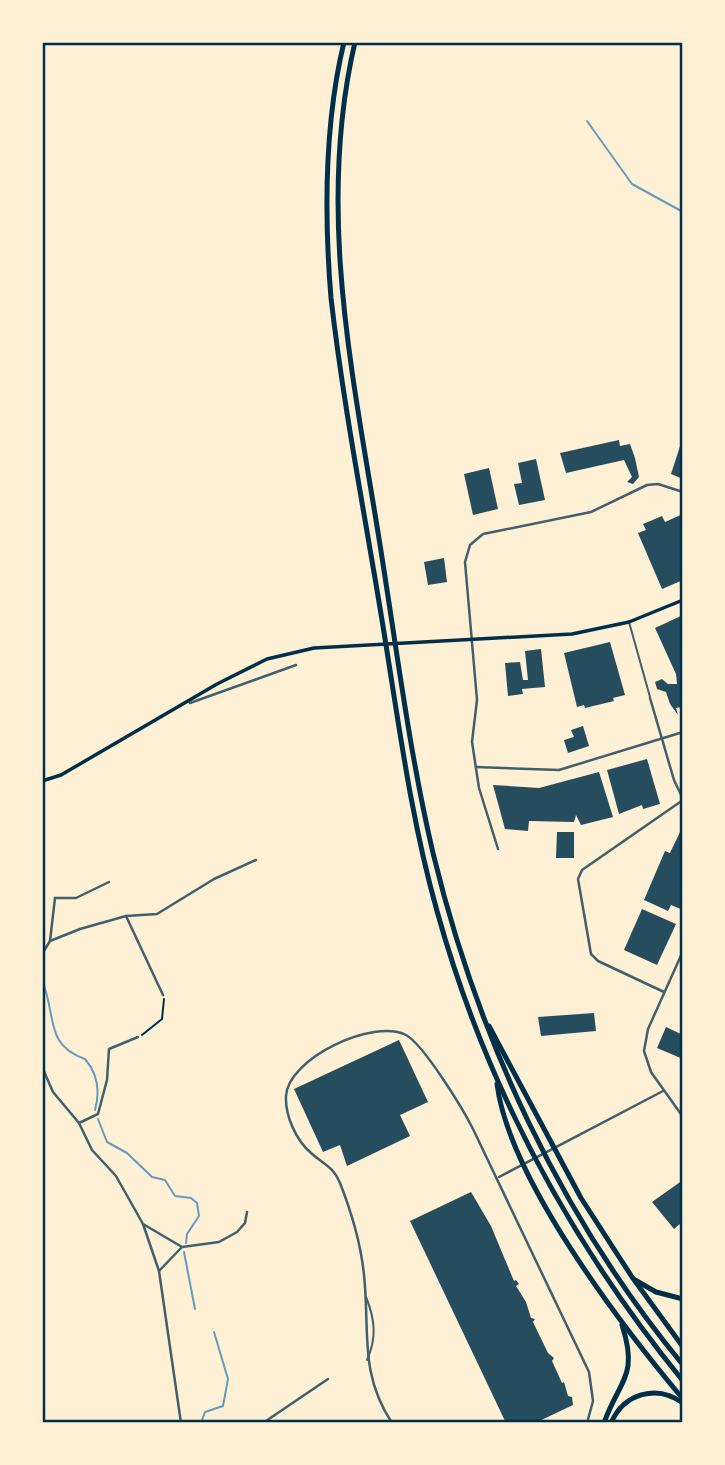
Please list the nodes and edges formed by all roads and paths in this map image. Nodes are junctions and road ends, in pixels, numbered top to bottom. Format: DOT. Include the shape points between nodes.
graph roads {
  1 [pos="344,42"];
  2 [pos="355,42"];
  3 [pos="683,492"];
  4 [pos="683,600"];
  5 [pos="629,622"];
  6 [pos="470,641"];
  7 [pos="296,665"];
  8 [pos="650,698"];
  9 [pos="190,703"];
  10 [pos="683,732"];
  11 [pos="661,739"];
  12 [pos="476,767"];
  13 [pos="42,781"];
  14 [pos="683,800"];
  15 [pos="498,849"];
  16 [pos="256,860"];
  17 [pos="109,882"];
  18 [pos="126,916"];
  19 [pos="50,940"];
  20 [pos="683,951"];
  21 [pos="42,954"];
  22 [pos="664,992"];
  23 [pos="163,995"];
  24 [pos="484,1021"];
  25 [pos="138,1037"];
  26 [pos="42,1067"];
  27 [pos="496,1077"];
  28 [pos="663,1091"];
  29 [pos="683,1117"];
  30 [pos="79,1123"];
  31 [pos="497,1177"];
  32 [pos="247,1212"];
  33 [pos="143,1224"];
  34 [pos="182,1247"];
  35 [pos="159,1271"];
  36 [pos="632,1277"];
  37 [pos="366,1296"];
  38 [pos="683,1298"];
  39 [pos="616,1313"];
  40 [pos="683,1347"];
  41 [pos="367,1360"];
  42 [pos="683,1365"];
  43 [pos="328,1379"];
  44 [pos="683,1381"];
  45 [pos="683,1401"];
  46 [pos="181,1423"];
  47 [pos="263,1423"];
  48 [pos="392,1423"];
  49 [pos="587,1423"];
  50 [pos="604,1423"];
  51 [pos="611,1423"];
  1 -- 27 [label="highway" via="331,124 326,223 347,411 410,791 437,910"];
  2 -- 24 [label="highway" via="342,125 337,212 341,297 433,850"];
  3 -- 6 [label="street" via="647,485 591,512 479,536 466,558"];
  4 -- 5 [label="main road"];
  5 -- 6 [label="main road" via="572,634"];
  5 -- 8 [label="lane"];
  6 -- 9 [label="main road" via="314,648 267,659"];
  6 -- 12 [label="street" via="477,688 472,742"];
  7 -- 9 [label="street"];
  8 -- 11 [label="street"];
  9 -- 13 [label="main road" via="61,775"];
  10 -- 11 [label="street"];
  11 -- 12 [label="street" via="559,770"];
  11 -- 14 [label="street"];
  12 -- 15 [label="street"];
  14 -- 22 [label="street" via="582,870 578,879 591,954"];
  16 -- 18 [label="street" via="214,878 157,914"];
  17 -- 19 [label="street" via="76,898 55,898"];
  18 -- 19 [label="street"];
  18 -- 23 [label="street"];
  19 -- 21 [label="street"];
  20 -- 22 [label="street"];
  22 -- 28 [label="street" via="644,1051"];
  23 -- 25 [label="path" via="166,1009 162,1019"];
  24 -- 36 [label="highway" via="559,1158"];
  24 -- 42 [label="highway" via="549,1163 628,1292"];
  25 -- 30 [label="street" via="108,1049 107,1080 98,1114"];
  26 -- 30 [label="street" via="53,1092"];
  27 -- 39 [label="highway" via="500,1110 520,1154 563,1233"];
  27 -- 44 [label="highway" via="540,1168 622,1303"];
  28 -- 29 [label="street"];
  28 -- 31 [label="street"];
  30 -- 33 [label="street"];
  31 -- 37 [label="street" via="460,1103 408,1037 387,1030 366,1033 303,1064 287,1089 288,1110 298,1138 332,1168 340,1183 362,1259"];
  31 -- 49 [label="street" via="589,1372 593,1401"];
  32 -- 34 [label="street" via="237,1232 219,1242"];
  33 -- 34 [label="street"];
  33 -- 35 [label="street"];
  34 -- 35 [label="street"];
  35 -- 46 [label="street"];
  36 -- 38 [label="highway" via="656,1292"];
  36 -- 40 [label="highway"];
  37 -- 41 [label="street"];
  37 -- 41 [label="lane" via="374,1326"];
  39 -- 45 [label="highway"];
  39 -- 50 [label="highway" via="628,1343 629,1369"];
  41 -- 48 [label="street" via="373,1388"];
  43 -- 47 [label="street"];
  45 -- 51 [label="highway" via="666,1394 640,1395 619,1409"];
}
